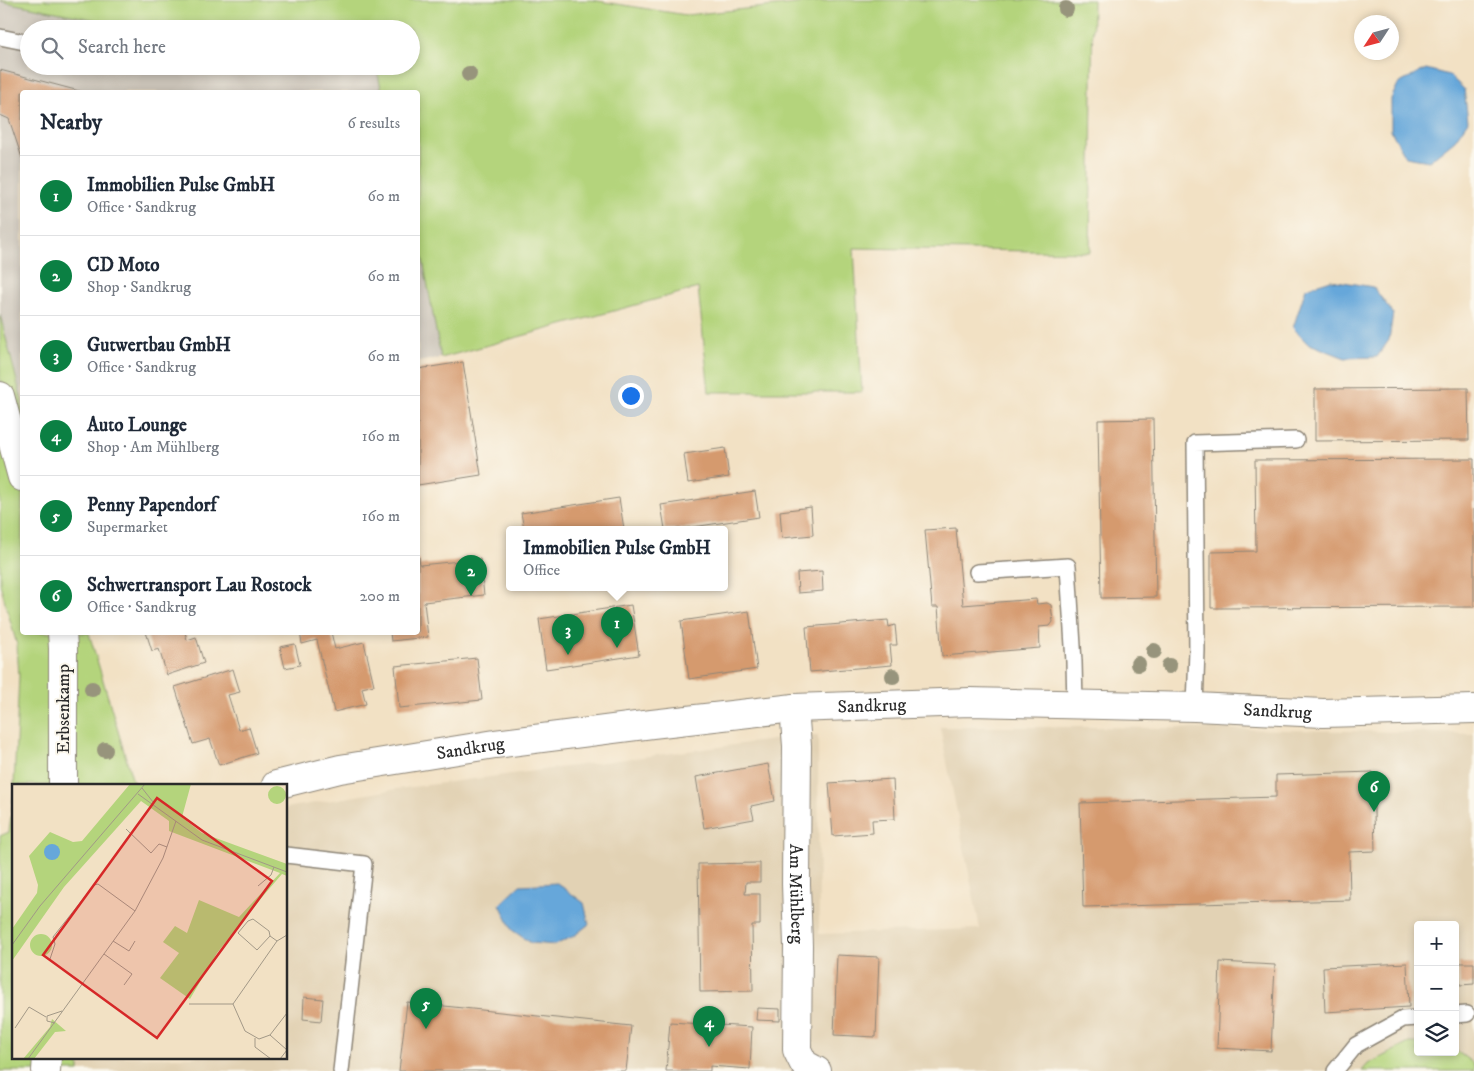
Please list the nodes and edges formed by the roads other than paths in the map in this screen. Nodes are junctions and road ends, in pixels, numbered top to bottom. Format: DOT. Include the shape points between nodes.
graph roads {
  1 [pos="0,37"];
  2 [pos="20,42"];
  3 [pos="0,396"];
  4 [pos="1296,440"];
  5 [pos="20,470"];
  6 [pos="978,572"];
  7 [pos="62,635"];
  8 [pos="1075,705"];
  9 [pos="1195,707"];
  10 [pos="794,708"];
  11 [pos="1474,709"];
  12 [pos="63,784"];
  13 [pos="280,784"];
  14 [pos="288,855"];
  15 [pos="1414,1018"];
  16 [pos="47,1058"];
  17 [pos="46,1071"];
  18 [pos="341,1071"];
  19 [pos="817,1071"];
  20 [pos="1335,1071"];
  1 -- 2 [label="lane"];
  3 -- 5 [label="street"];
  4 -- 9 [label="lane" via="1195,443"];
  6 -- 8 [label="lane" via="1068,566"];
  7 -- 12 [label="street, Erbsenkamp"];
  8 -- 9 [label="street, Sandkrug"];
  8 -- 10 [label="street, Sandkrug" via="970,702"];
  9 -- 11 [label="street, Sandkrug" via="1323,712"];
  10 -- 13 [label="street, Sandkrug" via="495,744 340,769"];
  10 -- 19 [label="street, Am Mühlberg" via="797,1050 804,1064"];
  14 -- 18 [label="lane" via="364,864"];
  15 -- 20 [label="lane" via="1403,1019 1356,1045"];
  16 -- 17 [label="street"];
}
